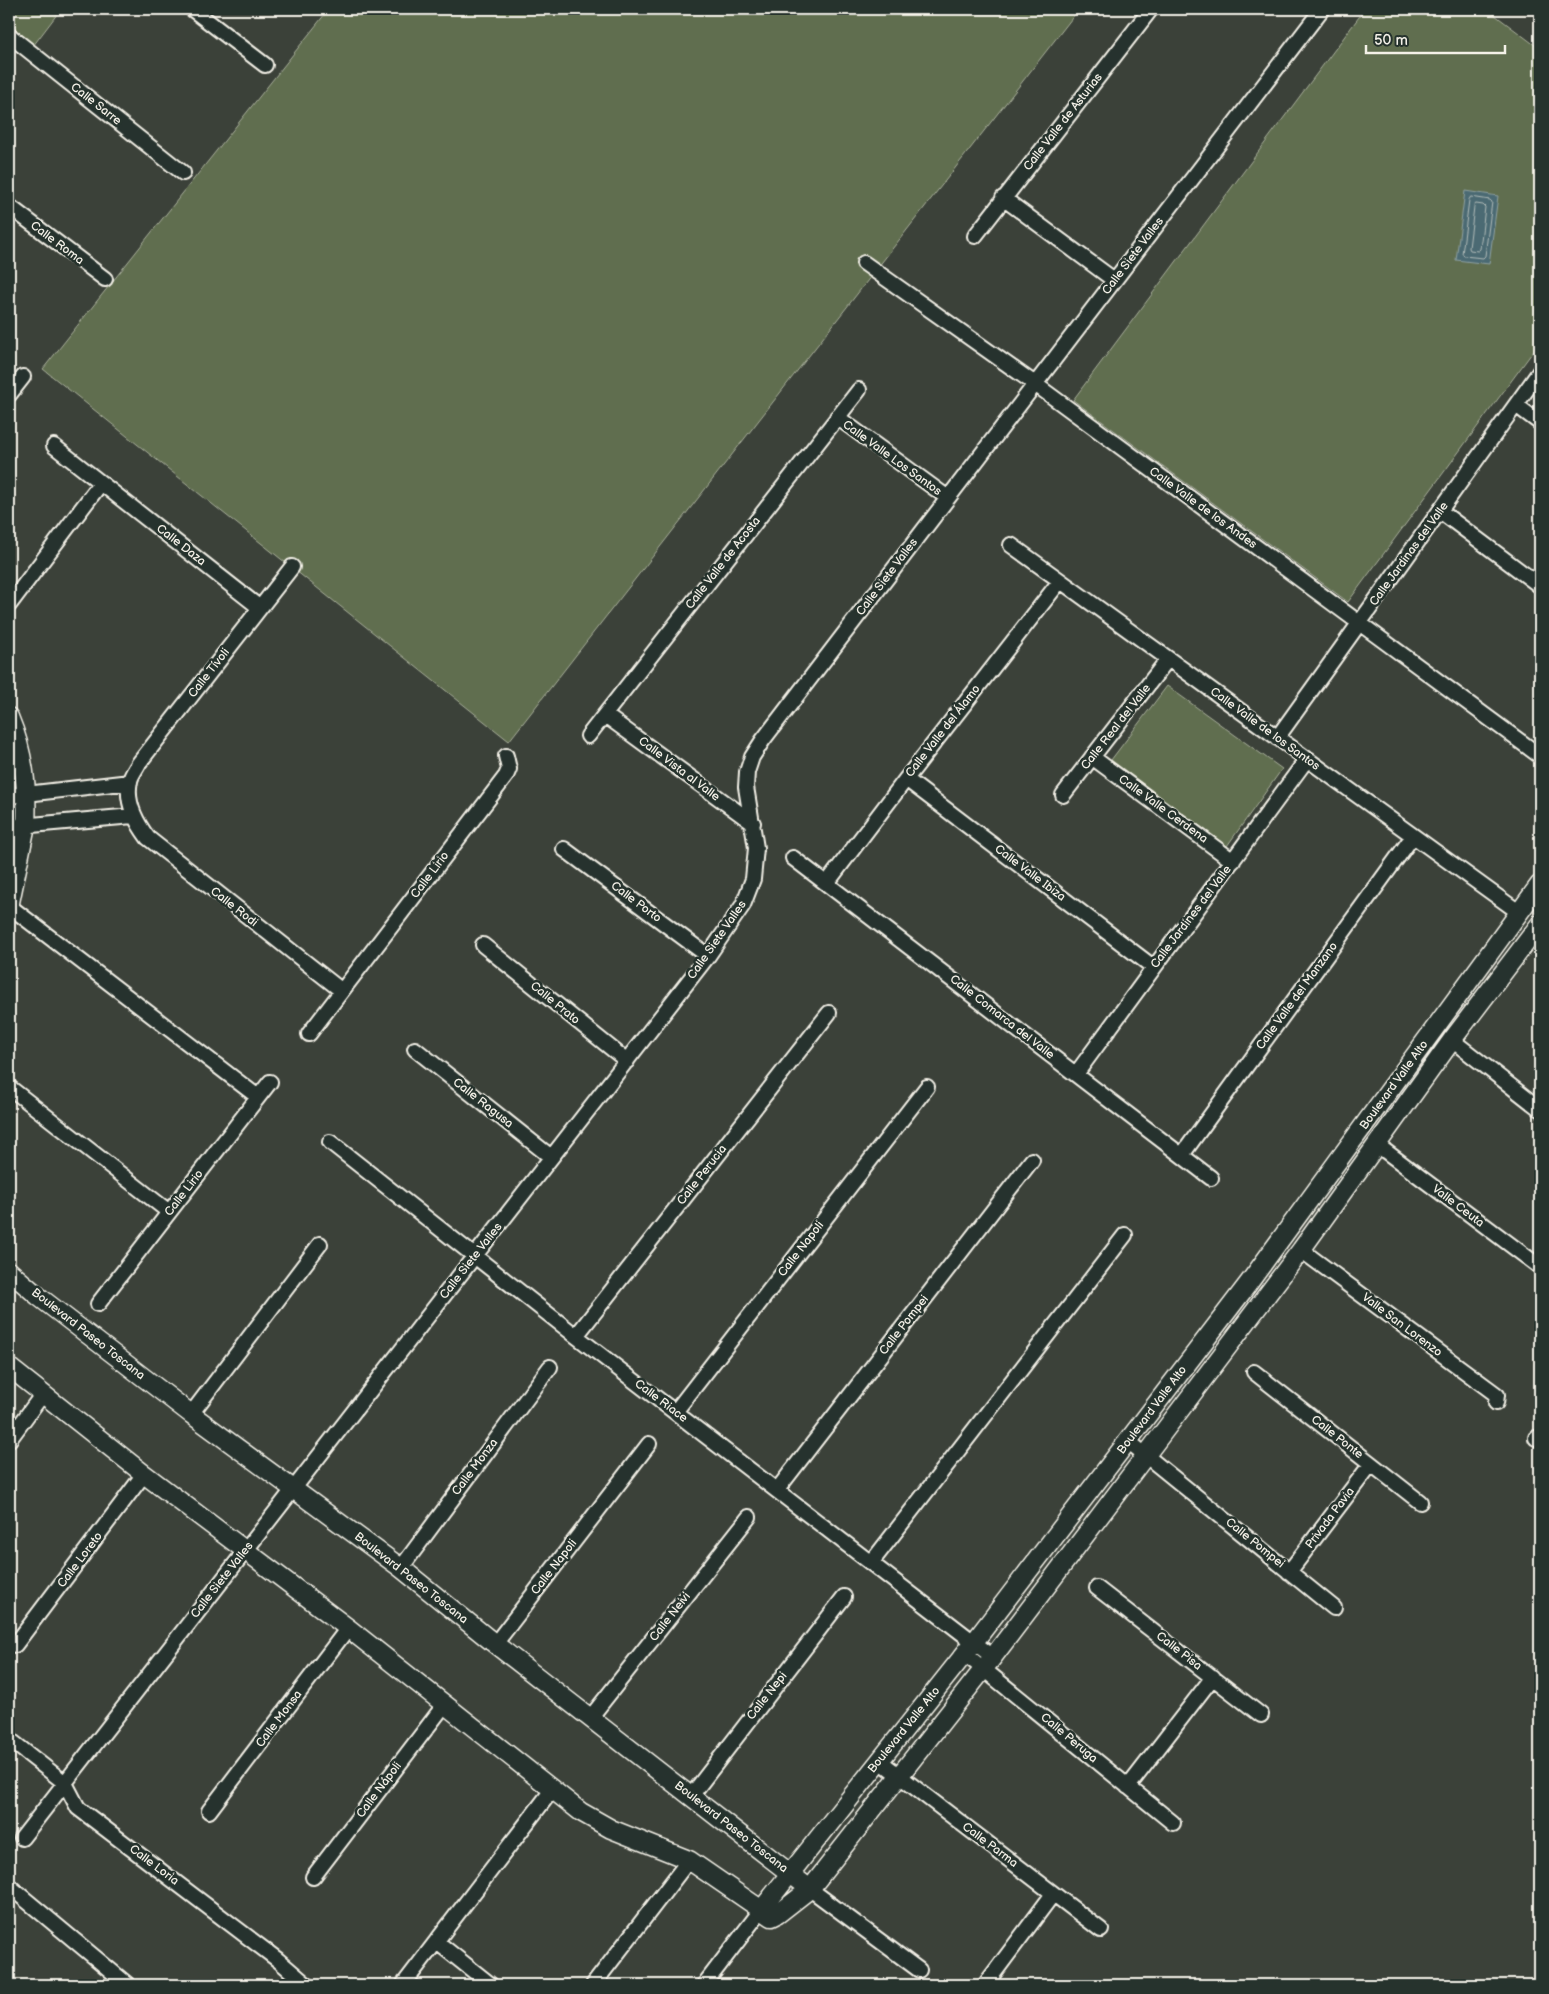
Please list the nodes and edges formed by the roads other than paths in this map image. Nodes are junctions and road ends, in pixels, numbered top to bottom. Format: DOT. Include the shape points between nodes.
graph roads {
  1 [pos="192,9"];
  2 [pos="1151,9"];
  3 [pos="1322,9"];
  4 [pos="9,35"];
  5 [pos="265,64"];
  6 [pos="183,173"];
  7 [pos="1003,198"];
  8 [pos="9,206"];
  9 [pos="976,236"];
  10 [pos="864,263"];
  11 [pos="105,279"];
  12 [pos="1114,280"];
  13 [pos="1540,371"];
  14 [pos="23,377"];
  15 [pos="1035,384"];
  16 [pos="859,390"];
  17 [pos="9,395"];
  18 [pos="1516,405"];
  19 [pos="837,417"];
  20 [pos="1540,423"];
  21 [pos="54,446"];
  22 [pos="101,483"];
  23 [pos="948,498"];
  24 [pos="1440,511"];
  25 [pos="1011,545"];
  26 [pos="292,566"];
  27 [pos="1060,581"];
  28 [pos="1540,586"];
  29 [pos="9,605"];
  30 [pos="260,608"];
  31 [pos="1359,624"];
  32 [pos="1168,659"];
  33 [pos="605,714"];
  34 [pos="9,717"];
  35 [pos="588,736"];
  36 [pos="1277,738"];
  37 [pos="506,756"];
  38 [pos="1540,756"];
  39 [pos="1092,757"];
  40 [pos="1307,759"];
  41 [pos="906,779"];
  42 [pos="130,782"];
  43 [pos="17,795"];
  44 [pos="1063,795"];
  45 [pos="133,816"];
  46 [pos="753,823"];
  47 [pos="17,826"];
  48 [pos="1413,836"];
  49 [pos="564,849"];
  50 [pos="793,858"];
  51 [pos="1233,860"];
  52 [pos="827,883"];
  53 [pos="1540,884"];
  54 [pos="9,907"];
  55 [pos="1520,913"];
  56 [pos="1540,925"];
  57 [pos="482,945"];
  58 [pos="708,956"];
  59 [pos="1153,967"];
  60 [pos="342,991"];
  61 [pos="829,1013"];
  62 [pos="309,1034"];
  63 [pos="1452,1040"];
  64 [pos="415,1049"];
  65 [pos="627,1061"];
  66 [pos="1076,1074"];
  67 [pos="270,1082"];
  68 [pos="926,1087"];
  69 [pos="9,1088"];
  70 [pos="258,1097"];
  71 [pos="1540,1109"];
  72 [pos="330,1142"];
  73 [pos="1376,1144"];
  74 [pos="1182,1155"];
  75 [pos="551,1157"];
  76 [pos="1032,1160"];
  77 [pos="1210,1178"];
  78 [pos="169,1212"];
  79 [pos="1125,1235"];
  80 [pos="320,1244"];
  81 [pos="1301,1250"];
  82 [pos="475,1256"];
  83 [pos="1540,1267"];
  84 [pos="9,1271"];
  85 [pos="98,1304"];
  86 [pos="576,1336"];
  87 [pos="9,1367"];
  88 [pos="550,1367"];
  89 [pos="1254,1372"];
  90 [pos="42,1395"];
  91 [pos="1496,1403"];
  92 [pos="675,1412"];
  93 [pos="191,1414"];
  94 [pos="9,1440"];
  95 [pos="1128,1441"];
  96 [pos="649,1444"];
  97 [pos="1146,1456"];
  98 [pos="1370,1464"];
  99 [pos="144,1474"];
  100 [pos="293,1488"];
  101 [pos="777,1490"];
  102 [pos="1420,1502"];
  103 [pos="750,1516"];
  104 [pos="245,1550"];
  105 [pos="871,1563"];
  106 [pos="401,1568"];
  107 [pos="1289,1572"];
  108 [pos="1097,1588"];
  109 [pos="844,1597"];
  110 [pos="1334,1608"];
  111 [pos="348,1628"];
  112 [pos="495,1644"];
  113 [pos="15,1645"];
  114 [pos="970,1648"];
  115 [pos="989,1662"];
  116 [pos="1213,1677"];
  117 [pos="444,1704"];
  118 [pos="1261,1715"];
  119 [pos="590,1718"];
  120 [pos="9,1739"];
  121 [pos="880,1760"];
  122 [pos="899,1775"];
  123 [pos="65,1783"];
  124 [pos="1128,1787"];
  125 [pos="552,1790"];
  126 [pos="691,1796"];
  127 [pos="209,1811"];
  128 [pos="1173,1823"];
  129 [pos="22,1838"];
  130 [pos="690,1860"];
  131 [pos="789,1872"];
  132 [pos="313,1877"];
  133 [pos="9,1887"];
  134 [pos="810,1889"];
  135 [pos="1053,1894"];
  136 [pos="767,1913"];
  137 [pos="1100,1930"];
  138 [pos="437,1942"];
  139 [pos="919,1970"];
  140 [pos="128,1985"];
  141 [pos="306,1985"];
  142 [pos="403,1985"];
  143 [pos="491,1985"];
  144 [pos="593,1985"];
  145 [pos="704,1985"];
  146 [pos="985,1985"];
  1 -- 5 [label="street"];
  2 -- 7 [label="street, Calle Valle de Asturias"];
  3 -- 12 [label="street, Calle Siete Valles"];
  4 -- 6 [label="street, Calle Sarre"];
  7 -- 9 [label="street, Calle Valle de Asturias"];
  7 -- 12 [label="street"];
  8 -- 11 [label="street, Calle Roma"];
  10 -- 15 [label="street, Calle Valle de los Andes"];
  12 -- 15 [label="street, Calle Siete Valles"];
  13 -- 18 [label="street, Calle Jardinas del Valle"];
  14 -- 17 [label="street"];
  15 -- 23 [label="street, Calle Siete Valles"];
  15 -- 31 [label="street, Calle Valle de los Andes"];
  16 -- 19 [label="street, Calle Valle de Acosta"];
  18 -- 20 [label="street"];
  18 -- 24 [label="street, Calle Jardinas del Valle"];
  19 -- 23 [label="street, Calle Valle Los Santos"];
  19 -- 33 [label="street, Calle Valle de Acosta"];
  21 -- 22 [label="street, Calle Daza"];
  22 -- 29 [label="street"];
  22 -- 30 [label="street, Calle Daza"];
  23 -- 46 [label="street, Calle Siete Valles" via="752,758 746,772 746,787"];
  24 -- 28 [label="street"];
  24 -- 31 [label="street, Calle Jardinas del Valle"];
  25 -- 27 [label="street, Calle Valle de los Santos"];
  26 -- 30 [label="street, Calle Tívoli"];
  27 -- 32 [label="street, Calle Valle de los Santos"];
  27 -- 41 [label="street, Calle Valle del Álamo"];
  30 -- 42 [label="street, Calle Tívoli" via="139,763"];
  31 -- 36 [label="street, Calle Jardinas del Valle"];
  31 -- 38 [label="street, Calle Valle de los Andes"];
  32 -- 36 [label="street, Calle Valle de los Santos"];
  32 -- 39 [label="street, Calle Real del Valle"];
  33 -- 35 [label="street, Calle Valle de Acosta"];
  33 -- 46 [label="street, Calle Vista al Valle"];
  34 -- 43 [label="street" via="22,759"];
  36 -- 40 [label="street, Calle Valle de los Santos"];
  37 -- 60 [label="street, Calle Lirio" via="509,769 506,776"];
  39 -- 44 [label="street, Calle Real del Valle"];
  39 -- 51 [label="street, Calle Valle Cerdena"];
  40 -- 48 [label="street, Calle Valle de los Santos"];
  40 -- 51 [label="street, Calle Jardines del Valle"];
  41 -- 52 [label="street, Calle Valle del Álamo"];
  41 -- 59 [label="street, Calle Valle Ibiza"];
  42 -- 43 [label="street"];
  42 -- 45 [label="street"];
  43 -- 47 [label="street"];
  45 -- 47 [label="street"];
  45 -- 60 [label="street, Calle Rodi" via="148,838 163,851"];
  46 -- 58 [label="street, Calle Siete Valles" via="756,848 749,891"];
  47 -- 54 [label="street"];
  48 -- 55 [label="street, Calle Valle de los Santos"];
  48 -- 74 [label="street, Calle Valle del Manzano"];
  49 -- 58 [label="street, Calle Porto"];
  50 -- 52 [label="street, Calle Comarca del Valle"];
  51 -- 59 [label="street, Calle Jardines del Valle"];
  52 -- 66 [label="street, Calle Comarca del Valle"];
  53 -- 55 [label="street, Boulevard Valle Alto"];
  54 -- 70 [label="street"];
  55 -- 95 [label="street, Boulevard Valle Alto" via="1248,1284"];
  56 -- 63 [label="street, Boulevard Valle Alto"];
  57 -- 65 [label="street, Calle Prato"];
  58 -- 65 [label="street, Calle Siete Valles"];
  59 -- 66 [label="street, Calle Jardines del Valle"];
  60 -- 62 [label="street, Calle Lirio"];
  61 -- 86 [label="street, Calle Perucia"];
  63 -- 71 [label="street"];
  63 -- 73 [label="street, Boulevard Valle Alto"];
  64 -- 75 [label="street, Calle Ragusa"];
  65 -- 75 [label="street, Calle Siete Valles"];
  66 -- 74 [label="street, Calle Comarca del Valle"];
  67 -- 70 [label="street, Calle Lirio"];
  68 -- 92 [label="street, Calle Napoli"];
  69 -- 78 [label="street"];
  70 -- 78 [label="street, Calle Lirio"];
  72 -- 82 [label="street, Calle Riace"];
  73 -- 81 [label="street, Boulevard Valle Alto"];
  73 -- 83 [label="street, Valle Ceuta"];
  74 -- 77 [label="street, Calle Comarca del Valle"];
  75 -- 82 [label="street, Calle Siete Valles"];
  76 -- 101 [label="street, Calle Pompei"];
  78 -- 85 [label="street, Calle Lirio"];
  79 -- 105 [label="street"];
  80 -- 93 [label="street"];
  81 -- 91 [label="street, Valle San Lorenzo" via="1497,1395"];
  81 -- 97 [label="street, Boulevard Valle Alto"];
  82 -- 86 [label="street, Calle Riace"];
  82 -- 100 [label="street, Calle Siete Valles"];
  84 -- 93 [label="street, Boulevard Paseo Toscana"];
  86 -- 92 [label="street, Calle Riace"];
  87 -- 90 [label="street"];
  88 -- 106 [label="street, Calle Monza"];
  89 -- 98 [label="street, Calle Ponte"];
  90 -- 94 [label="street"];
  90 -- 99 [label="street"];
  92 -- 101 [label="street, Calle Riace"];
  93 -- 100 [label="street, Boulevard Paseo Toscana"];
  95 -- 97 [label="street, Calle Pompei"];
  95 -- 114 [label="street, Boulevard Valle Alto"];
  96 -- 112 [label="street, Calle Napoli"];
  97 -- 107 [label="street, Calle Pompei"];
  97 -- 115 [label="street, Boulevard Valle Alto"];
  98 -- 102 [label="street, Calle Ponte"];
  98 -- 107 [label="street, Privada Pavia"];
  99 -- 104 [label="street"];
  99 -- 113 [label="street, Calle Loreto"];
  100 -- 104 [label="street, Calle Siete Valles"];
  100 -- 106 [label="street, Boulevard Paseo Toscana"];
  101 -- 105 [label="street, Calle Riace"];
  103 -- 119 [label="street, Calle Neivi"];
  104 -- 111 [label="street"];
  104 -- 123 [label="street, Calle Siete Valles"];
  105 -- 114 [label="street, Calle Riace"];
  106 -- 112 [label="street, Boulevard Paseo Toscana"];
  107 -- 110 [label="street, Calle Pompei"];
  108 -- 116 [label="street, Calle Pisa"];
  109 -- 126 [label="street, Calle Nepi"];
  111 -- 117 [label="street"];
  111 -- 127 [label="street, Calle Monsa"];
  112 -- 119 [label="street, Boulevard Paseo Toscana"];
  114 -- 115 [label="street, Calle Riace"];
  114 -- 121 [label="street, Boulevard Valle Alto"];
  115 -- 122 [label="street, Boulevard Valle Alto"];
  115 -- 124 [label="street, Calle Peruga"];
  116 -- 118 [label="street, Calle Pisa"];
  116 -- 124 [label="street"];
  117 -- 125 [label="street"];
  117 -- 132 [label="street, Calle Nápoli"];
  119 -- 126 [label="street, Boulevard Paseo Toscana"];
  120 -- 123 [label="street, Calle Loria"];
  121 -- 122 [label="street, Calle Parma"];
  121 -- 131 [label="street, Boulevard Valle Alto"];
  122 -- 134 [label="street, Boulevard Valle Alto"];
  122 -- 135 [label="street, Calle Parma"];
  123 -- 129 [label="street, Calle Siete Valles"];
  123 -- 141 [label="street, Calle Loria" via="78,1808 278,1960"];
  124 -- 128 [label="street, Calle Peruga"];
  125 -- 130 [label="street" via="611,1829"];
  125 -- 138 [label="street"];
  126 -- 131 [label="street, Boulevard Paseo Toscana"];
  130 -- 136 [label="street"];
  130 -- 144 [label="street"];
  131 -- 134 [label="street, Boulevard Paseo Toscana"];
  131 -- 136 [label="street, Boulevard Valle Alto"];
  133 -- 140 [label="street"];
  134 -- 136 [label="street, Boulevard Valle Alto" via="778,1914"];
  134 -- 139 [label="street"];
  135 -- 137 [label="street, Calle Parma"];
  135 -- 146 [label="street"];
  136 -- 145 [label="street, Boulevard Valle Alto" via="750,1925"];
  138 -- 142 [label="street"];
  138 -- 143 [label="street"];
}
